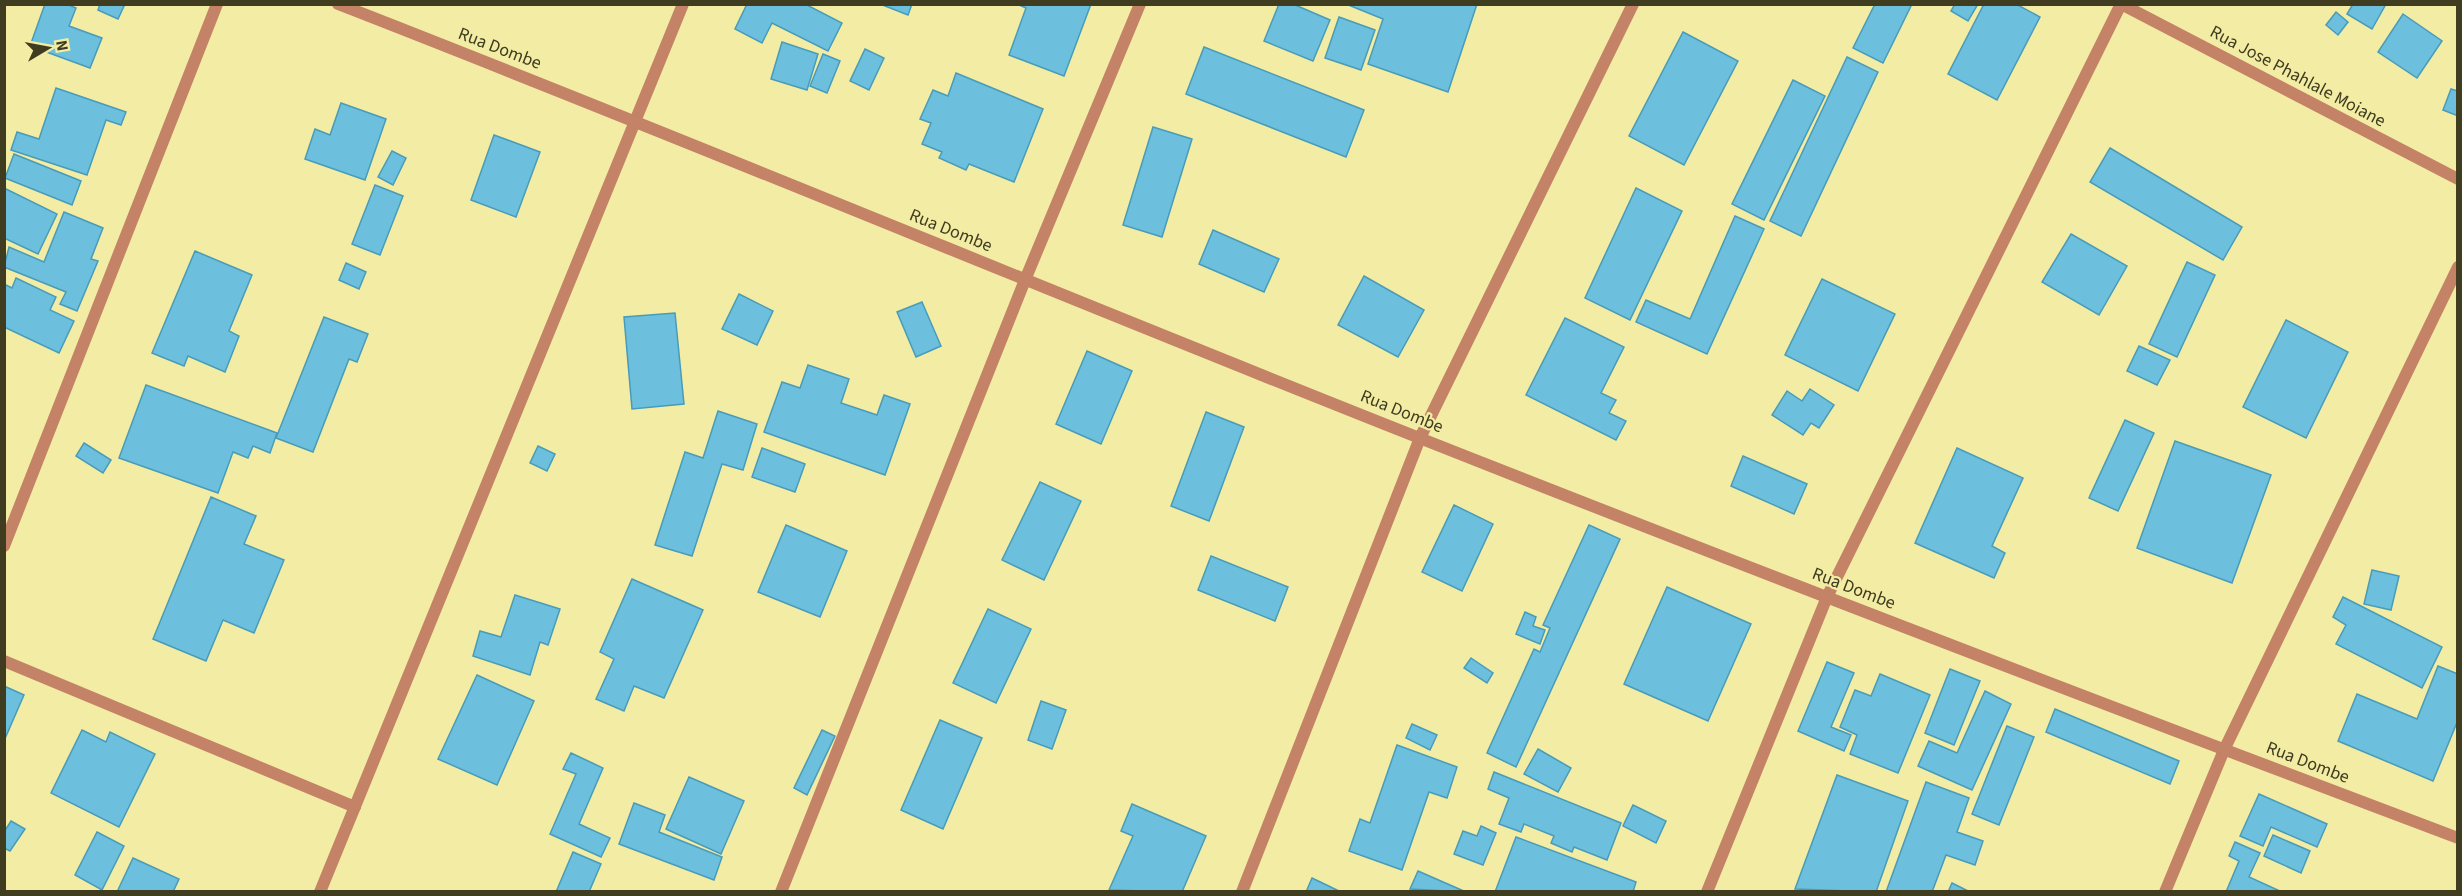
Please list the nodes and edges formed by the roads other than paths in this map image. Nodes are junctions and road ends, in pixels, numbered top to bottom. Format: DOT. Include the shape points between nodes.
graph roads {
  1 [pos="218,4"];
  2 [pos="338,4"];
  3 [pos="683,4"];
  4 [pos="1140,4"];
  5 [pos="1634,4"];
  6 [pos="2121,4"];
  7 [pos="635,120"];
  8 [pos="2457,179"];
  9 [pos="2457,267"];
  10 [pos="1025,280"];
  11 [pos="1420,438"];
  12 [pos="4,546"];
  13 [pos="1827,597"];
  14 [pos="4,661"];
  15 [pos="2224,750"];
  16 [pos="355,807"];
  17 [pos="2457,838"];
  18 [pos="321,891"];
  19 [pos="781,891"];
  20 [pos="1242,891"];
  21 [pos="1707,891"];
  22 [pos="2165,891"];
  1 -- 12 [label="street"];
  2 -- 7 [label="street, Rua Dombe"];
  3 -- 7 [label="street"];
  4 -- 10 [label="street"];
  5 -- 11 [label="street"];
  6 -- 8 [label="street, Rua Jose Phahlale Moiane"];
  6 -- 13 [label="street"];
  7 -- 10 [label="street, Rua Dombe"];
  7 -- 16 [label="street"];
  9 -- 15 [label="street"];
  10 -- 11 [label="street, Rua Dombe"];
  10 -- 19 [label="street"];
  11 -- 13 [label="street, Rua Dombe"];
  11 -- 20 [label="street"];
  13 -- 15 [label="street, Rua Dombe"];
  13 -- 21 [label="street"];
  14 -- 16 [label="street"];
  15 -- 17 [label="street, Rua Dombe"];
  15 -- 22 [label="street"];
  16 -- 18 [label="street"];
}
